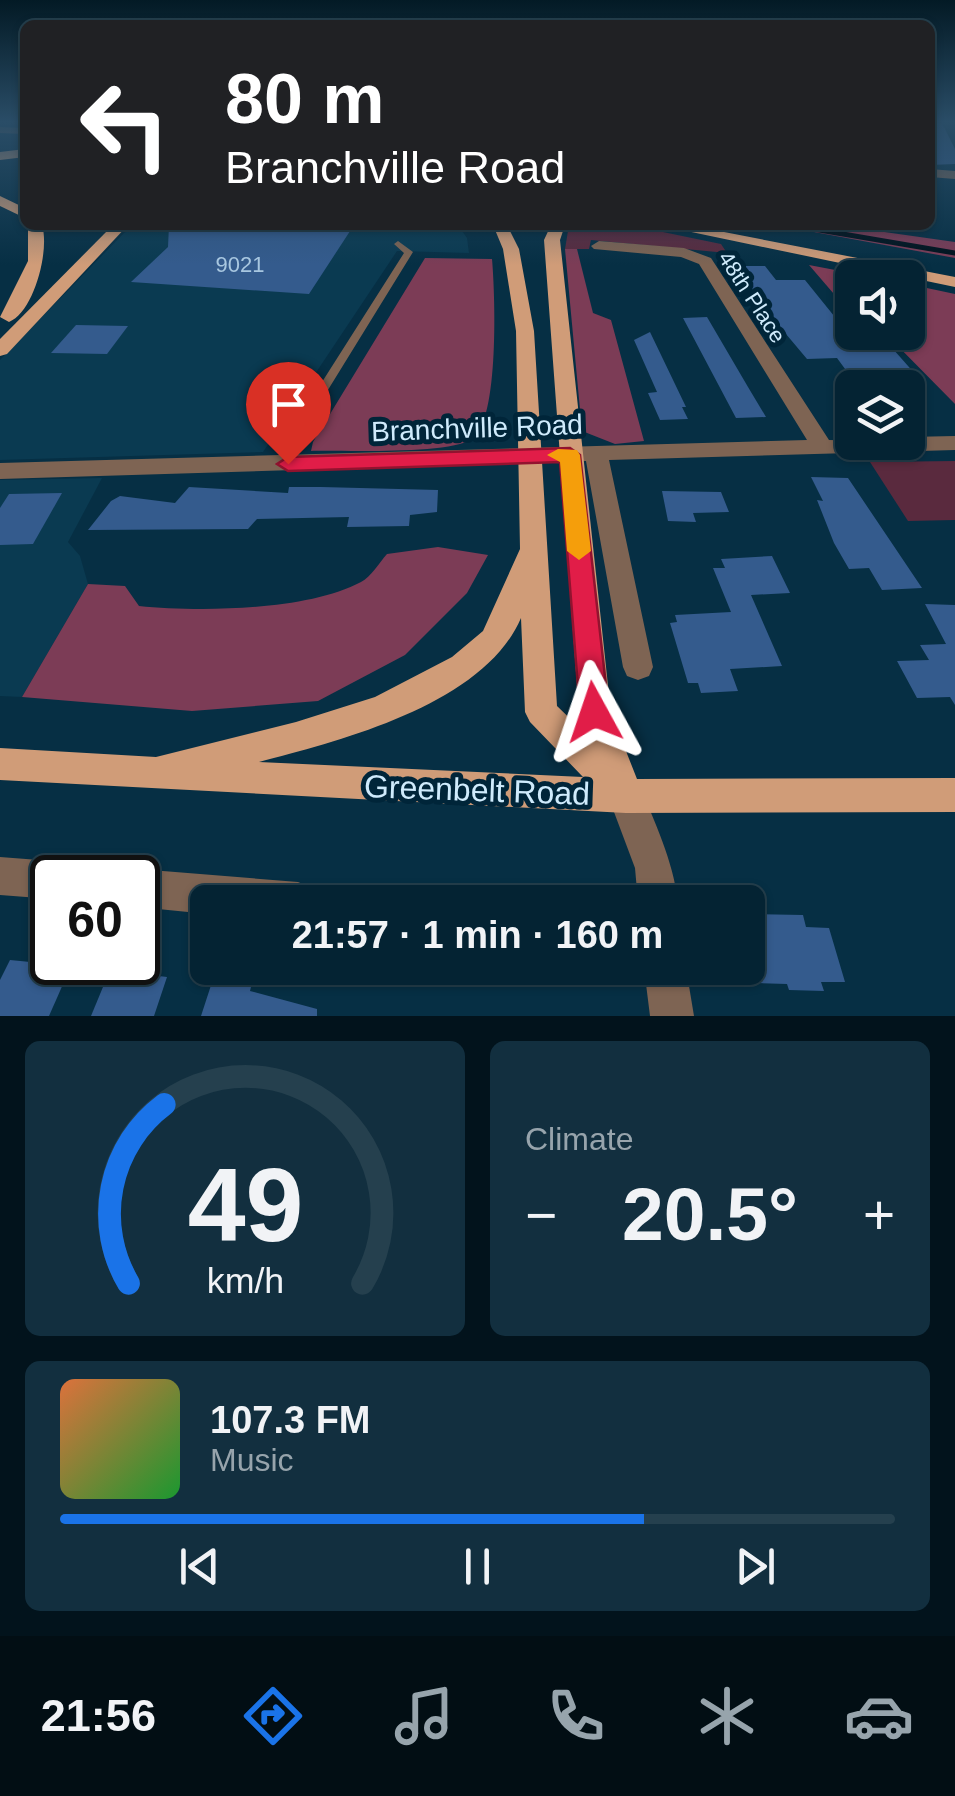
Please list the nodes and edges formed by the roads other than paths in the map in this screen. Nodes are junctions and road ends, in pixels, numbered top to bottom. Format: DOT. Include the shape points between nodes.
graph roads {
  1 [pos="37,230"];
  2 [pos="95,230"];
  3 [pos="117,230"];
  4 [pos="503,230"];
  5 [pos="556,230"];
  6 [pos="729,231"];
  7 [pos="398,244"];
  8 [pos="599,246"];
  9 [pos="955,267"];
  10 [pos="955,282"];
  11 [pos="4,321"];
  12 [pos="0,350"];
  13 [pos="955,443"];
  14 [pos="822,447"];
  15 [pos="583,454"];
  16 [pos="532,456"];
  17 [pos="288,464"];
  18 [pos="0,471"];
  19 [pos="533,546"];
  20 [pos="638,667"];
  21 [pos="0,764"];
  22 [pos="142,773"];
  23 [pos="955,795"];
  24 [pos="626,796"];
  25 [pos="0,876"];
  26 [pos="30,878"];
  27 [pos="656,885"];
  28 [pos="160,890"];
  29 [pos="190,893"];
  30 [pos="667,985"];
  31 [pos="672,1016"];
  1 -- 11 [label="main road" via="36,266"];
  2 -- 11 [label="main road"];
  3 -- 12 [label="main road"];
  4 -- 16 [label="main road" via="516,268"];
  5 -- 15 [label="main road" via="552,240"];
  6 -- 9 [label="main road"];
  6 -- 10 [label="main road"];
  7 -- 17 [label="lane" via="409,252 288,445"];
  8 -- 14 [label="street, 48th Place" via="705,261"];
  13 -- 14 [label="street, Branchville Road"];
  14 -- 15 [label="street, Branchville Road"];
  15 -- 16 [label="street, Branchville Road"];
  15 -- 20 [label="street"];
  15 -- 24 [label="main road" via="594,712"];
  16 -- 17 [label="street, Branchville Road"];
  16 -- 19 [label="main road"];
  17 -- 18 [label="street, Branchville Road"];
  19 -- 22 [label="main road" via="497,638 438,682 374,713"];
  19 -- 24 [label="main road" via="541,712"];
  21 -- 22 [label="main road, Greenbelt Road"];
  22 -- 24 [label="main road, Greenbelt Road"];
  23 -- 24 [label="main road, Greenbelt Road"];
  24 -- 27 [label="street"];
  25 -- 26 [label="street"];
  28 -- 29 [label="street"];
  30 -- 31 [label="street"];
}
